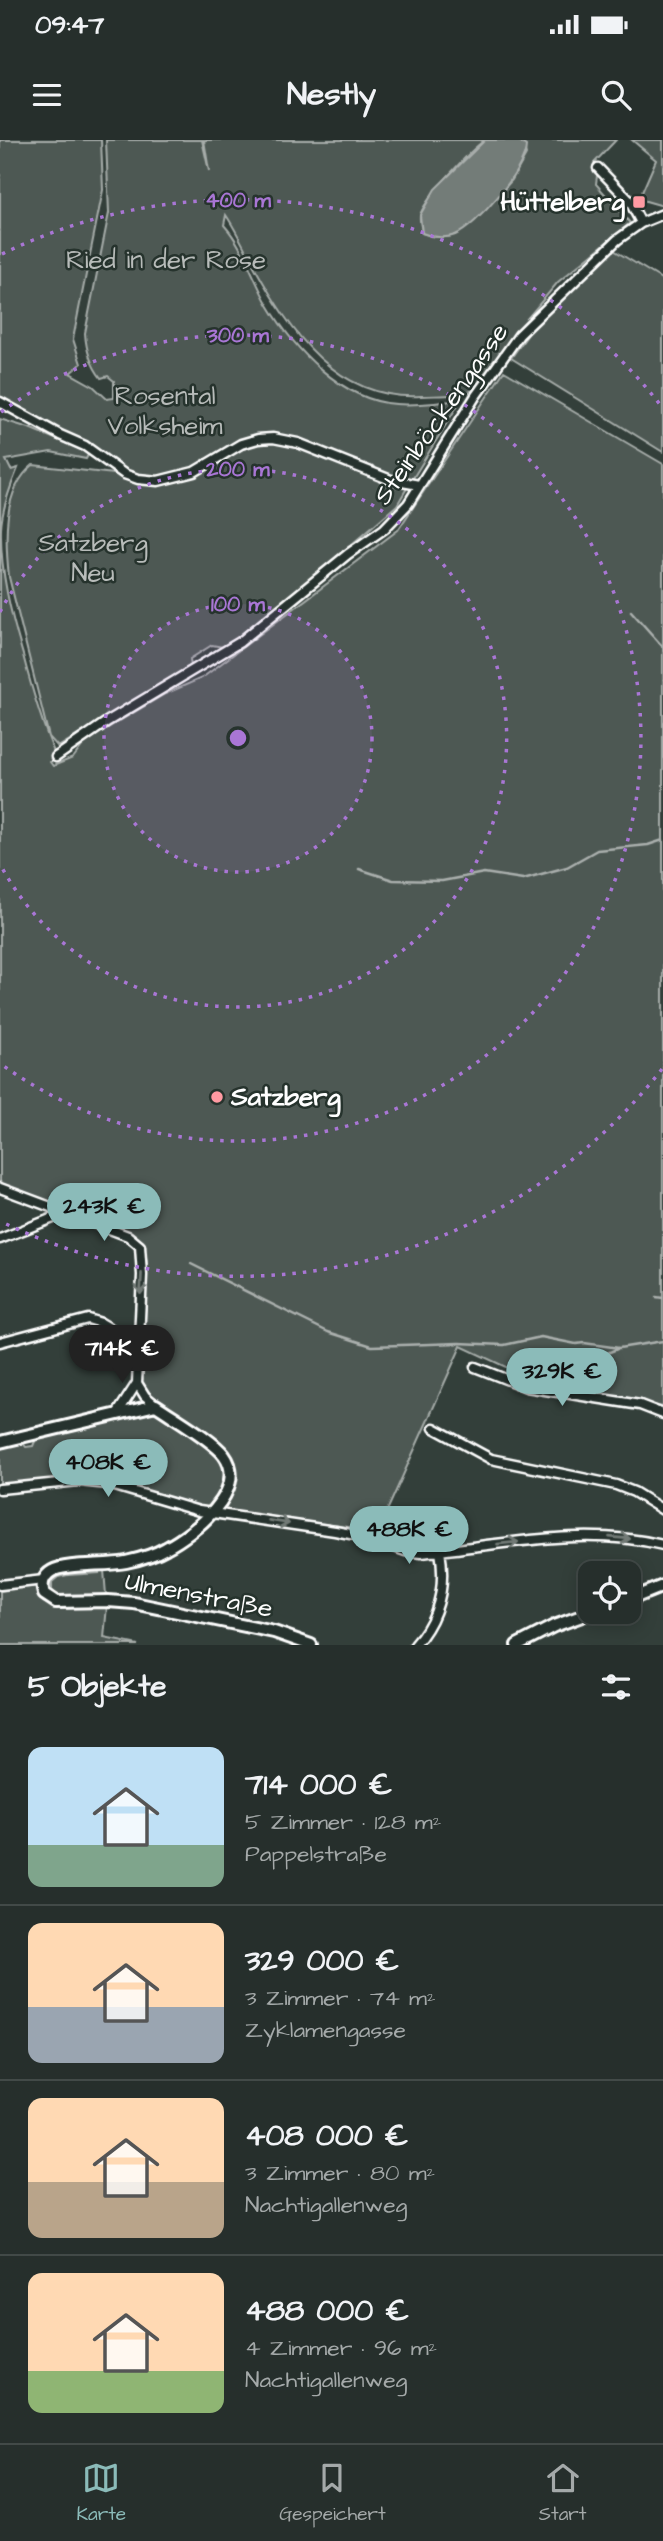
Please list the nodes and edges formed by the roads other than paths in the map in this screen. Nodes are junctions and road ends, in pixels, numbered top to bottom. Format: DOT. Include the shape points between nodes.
graph roads {
  1 [pos="598,168"];
  2 [pos="663,214"];
  3 [pos="641,223"];
  4 [pos="0,402"];
  5 [pos="419,485"];
  6 [pos="56,757"];
  7 [pos="0,1188"];
  8 [pos="66,1213"];
  9 [pos="0,1239"];
  10 [pos="0,1342"];
  11 [pos="138,1345"];
  12 [pos="475,1367"];
  13 [pos="136,1383"];
  14 [pos="156,1405"];
  15 [pos="117,1414"];
  16 [pos="663,1414"];
  17 [pos="434,1428"];
  18 [pos="0,1442"];
  19 [pos="0,1489"];
  20 [pos="663,1510"];
  21 [pos="211,1512"];
  22 [pos="663,1545"];
  23 [pos="440,1551"];
  24 [pos="44,1580"];
  25 [pos="0,1585"];
  26 [pos="663,1586"];
  27 [pos="641,1595"];
  28 [pos="578,1617"];
  29 [pos="311,1645"];
  30 [pos="415,1645"];
  31 [pos="517,1645"];
  1 -- 3 [label="street" via="629,200"];
  2 -- 3 [label="street, Steinböckengasse"];
  3 -- 5 [label="street, Steinböckengasse" via="599,255 519,335"];
  4 -- 5 [label="street" via="85,446 138,480 158,481 194,472 242,444 272,438 298,443 391,480"];
  5 -- 6 [label="street, Steinböckengasse" via="384,529 252,634"];
  7 -- 8 [label="street"];
  8 -- 9 [label="street"];
  8 -- 11 [label="street, one-way" via="128,1236 140,1246"];
  10 -- 11 [label="street" via="88,1319"];
  11 -- 13 [label="street"];
  12 -- 16 [label="street" via="526,1387 640,1405"];
  13 -- 14 [label="street"];
  13 -- 15 [label="street"];
  14 -- 15 [label="street"];
  14 -- 21 [label="street, Ulmenstraße" via="228,1461 229,1490"];
  15 -- 18 [label="street"];
  17 -- 20 [label="street" via="491,1459 616,1485"];
  19 -- 21 [label="street" via="79,1481"];
  21 -- 23 [label="street, one-way" via="366,1537 405,1551"];
  21 -- 24 [label="street, Ulmenstraße" via="161,1551 126,1562 56,1570"];
  23 -- 22 [label="street, one-way" via="576,1536"];
  23 -- 30 [label="street" via="440,1597"];
  24 -- 25 [label="street"];
  24 -- 29 [label="street, Ulmenstraße" via="44,1594 55,1602 134,1603 274,1632"];
  26 -- 27 [label="street"];
  28 -- 31 [label="street"];
}
